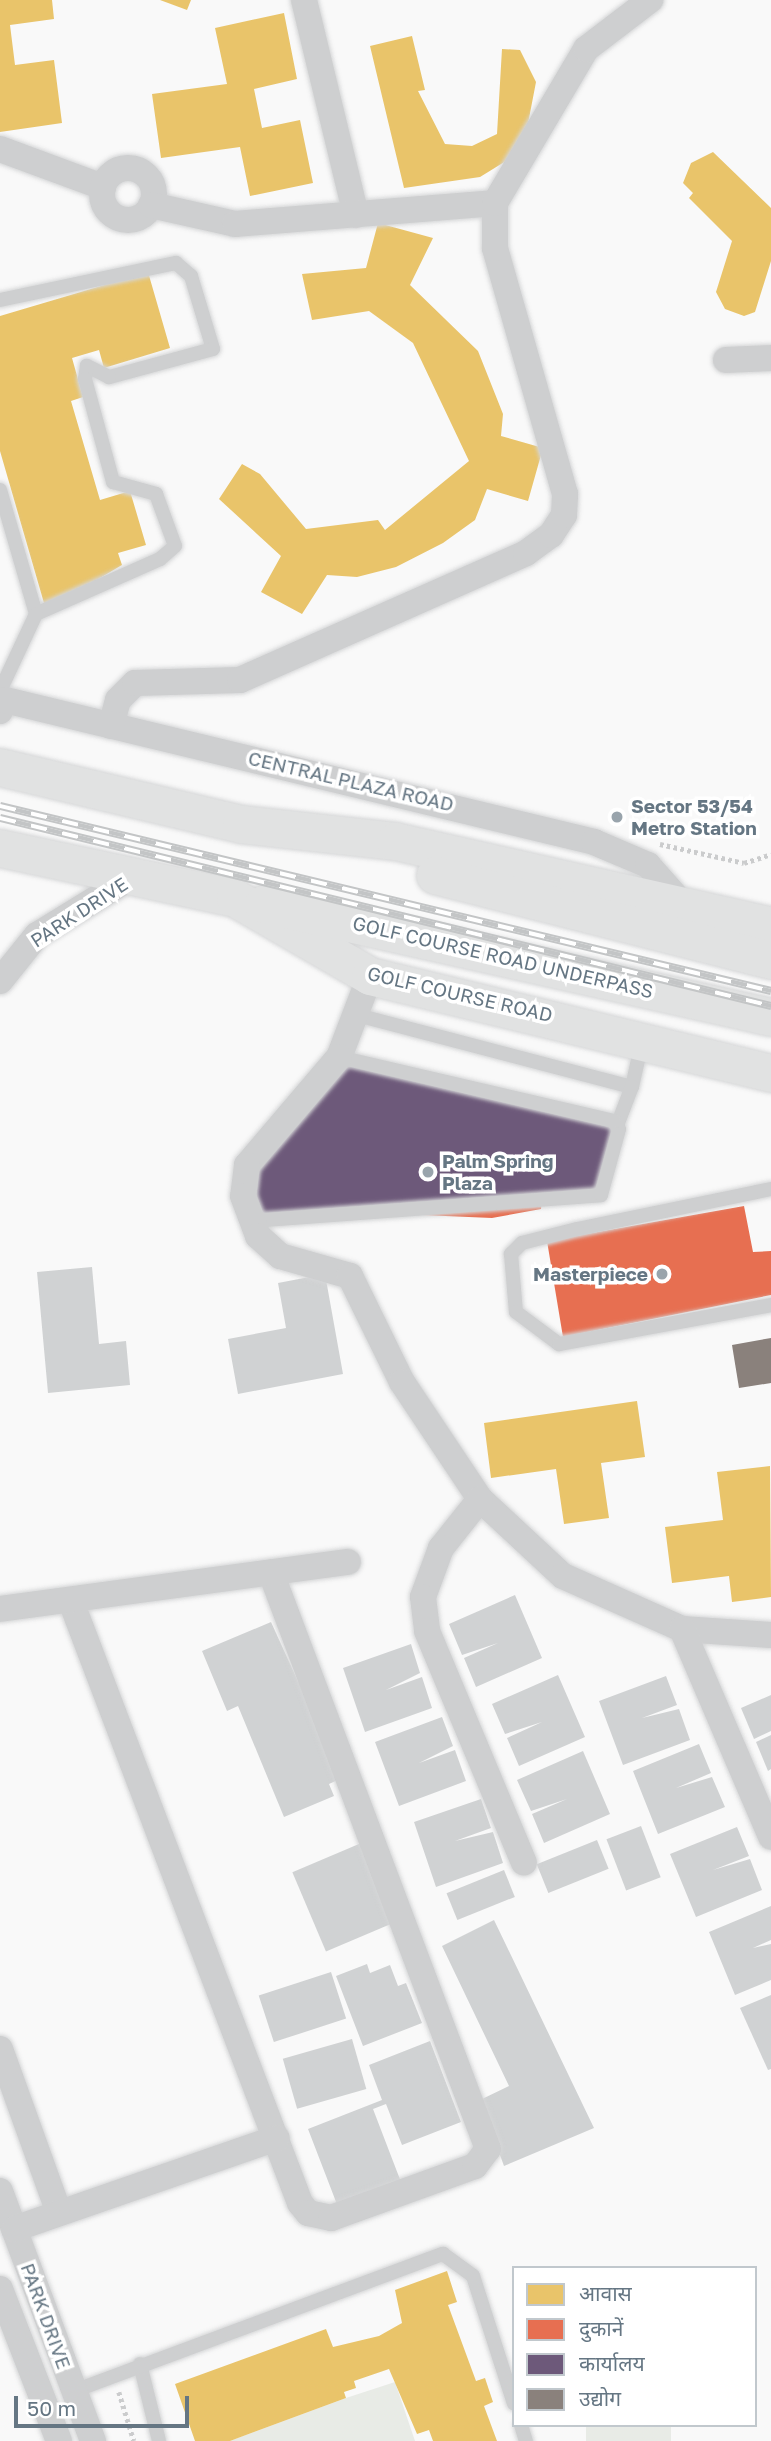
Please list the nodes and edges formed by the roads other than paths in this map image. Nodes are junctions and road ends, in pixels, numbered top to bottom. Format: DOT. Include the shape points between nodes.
graph roads {
  1 [pos="304,0"];
  2 [pos="650,0"];
  3 [pos="0,149"];
  4 [pos="103,187"];
  5 [pos="495,203"];
  6 [pos="151,205"];
  7 [pos="356,215"];
  8 [pos="0,300"];
  9 [pos="771,358"];
  10 [pos="726,360"];
  11 [pos="0,490"];
  12 [pos="36,614"];
  13 [pos="1,698"];
  14 [pos="118,727"];
  15 [pos="0,767"];
  16 [pos="241,824"];
  17 [pos="0,848"];
  18 [pos="134,876"];
  19 [pos="235,898"];
  20 [pos="686,908"];
  21 [pos="771,926"];
  22 [pos="771,960"];
  23 [pos="4,967"];
  24 [pos="370,976"];
  25 [pos="357,1015"];
  26 [pos="771,1017"];
  27 [pos="643,1037"];
  28 [pos="339,1057"];
  29 [pos="771,1073"];
  30 [pos="632,1087"];
  31 [pos="618,1123"];
  32 [pos="771,1189"];
  33 [pos="251,1221"];
  34 [pos="771,1305"];
  35 [pos="480,1499"];
  36 [pos="348,1562"];
  37 [pos="271,1573"];
  38 [pos="72,1604"];
  39 [pos="0,1609"];
  40 [pos="682,1629"];
  41 [pos="771,1635"];
  42 [pos="771,1836"];
  43 [pos="524,1863"];
  44 [pos="0,2049"];
  45 [pos="277,2138"];
  46 [pos="0,2191"];
  47 [pos="59,2213"];
  48 [pos="14,2229"];
  49 [pos="0,2289"];
  50 [pos="49,2327"];
  51 [pos="9,2343"];
  52 [pos="140,2364"];
  53 [pos="74,2391"];
  54 [pos="512,2398"];
  55 [pos="59,2441"];
  56 [pos="93,2441"];
  57 [pos="159,2441"];
  1 -- 7 [label="street"];
  2 -- 5 [label="street" via="586,50"];
  3 -- 4 [label="street"];
  4 -- 6 [label="street" via="104,203 115,216 140,217"];
  4 -- 6 [label="street" via="121,169 138,169 154,188"];
  5 -- 7 [label="street"];
  5 -- 14 [label="street" via="495,248 565,494 564,515 551,535 526,553 240,680 158,678 135,684 118,700"];
  6 -- 7 [label="street" via="235,223"];
  8 -- 12 [label="lane" via="176,263 191,276 213,349 109,377 87,366 85,379 113,482 156,494 175,546 160,559"];
  9 -- 10 [label="street"];
  11 -- 12 [label="lane"];
  12 -- 13 [label="lane"];
  13 -- 14 [label="street, CENTRAL PLAZA ROAD"];
  14 -- 20 [label="street, CENTRAL PLAZA ROAD" via="627,853 662,877"];
  15 -- 16 [label="main road"];
  16 -- 20 [label="main road" via="395,841"];
  16 -- 22 [label="main road"];
  17 -- 18 [label="main road, GOLF COURSE ROAD"];
  18 -- 19 [label="main road, GOLF COURSE ROAD"];
  18 -- 23 [label="street, PARK DRIVE" via="37,935"];
  19 -- 24 [label="main road, GOLF COURSE ROAD"];
  19 -- 26 [label="main road, GOLF COURSE ROAD UNDERPASS"];
  20 -- 21 [label="main road"];
  24 -- 25 [label="street"];
  24 -- 27 [label="main road, GOLF COURSE ROAD"];
  25 -- 28 [label="street"];
  25 -- 30 [label="lane"];
  27 -- 29 [label="main road, GOLF COURSE ROAD"];
  27 -- 30 [label="lane"];
  28 -- 31 [label="lane"];
  28 -- 33 [label="street" via="247,1165 243,1196"];
  30 -- 31 [label="lane"];
  31 -- 33 [label="lane" via="596,1198"];
  32 -- 34 [label="lane" via="522,1243 511,1265 516,1312 526,1326 559,1344"];
  33 -- 35 [label="street" via="280,1255 351,1276 402,1382"];
  35 -- 40 [label="street" via="564,1576"];
  35 -- 43 [label="street" via="441,1548 423,1597 427,1631"];
  36 -- 37 [label="street"];
  37 -- 38 [label="street"];
  37 -- 45 [label="street" via="488,2149 475,2166 318,2217 300,2203"];
  38 -- 39 [label="street"];
  38 -- 45 [label="street"];
  40 -- 41 [label="street"];
  40 -- 42 [label="street"];
  44 -- 47 [label="street"];
  45 -- 47 [label="street"];
  46 -- 48 [label="street, PARK DRIVE"];
  47 -- 48 [label="street"];
  48 -- 50 [label="street, PARK DRIVE"];
  49 -- 51 [label="street, PARK DRIVE"];
  50 -- 51 [label="street"];
  50 -- 53 [label="street, PARK DRIVE"];
  51 -- 55 [label="street, PARK DRIVE"];
  52 -- 53 [label="lane"];
  52 -- 54 [label="lane" via="443,2254 473,2276"];
  52 -- 57 [label="lane"];
  53 -- 56 [label="street, PARK DRIVE"];
}
